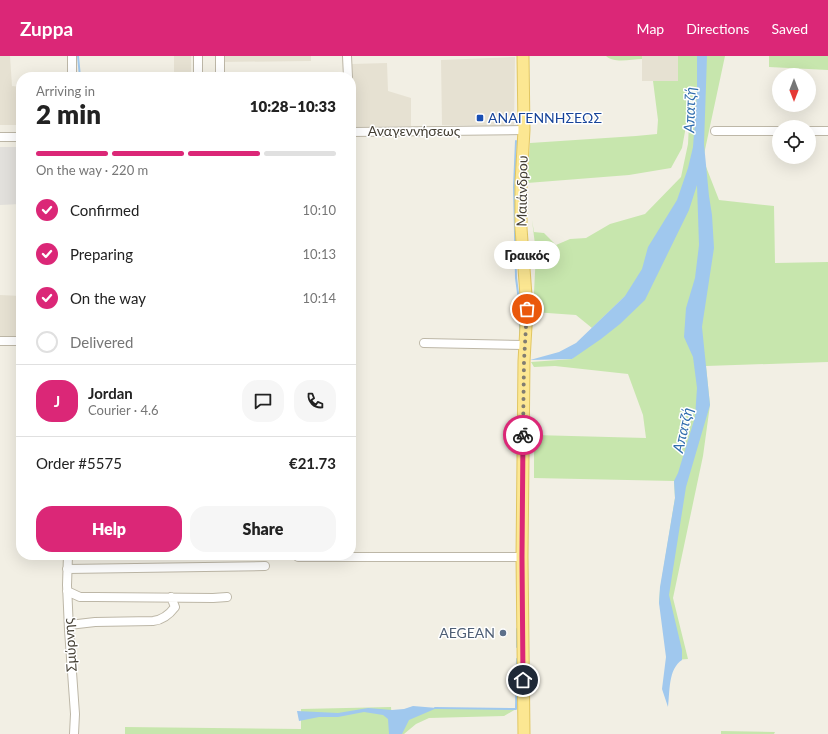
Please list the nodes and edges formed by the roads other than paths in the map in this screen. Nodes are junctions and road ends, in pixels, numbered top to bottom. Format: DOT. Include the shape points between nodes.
graph roads {
  1 [pos="72,56"];
  2 [pos="198,56"];
  3 [pos="220,56"];
  4 [pos="347,56"];
  5 [pos="523,56"];
  6 [pos="72,72"];
  7 [pos="198,72"];
  8 [pos="220,72"];
  9 [pos="348,72"];
  10 [pos="524,130"];
  11 [pos="715,131"];
  12 [pos="772,131"];
  13 [pos="816,131"];
  14 [pos="828,131"];
  15 [pos="356,132"];
  16 [pos="0,137"];
  17 [pos="16,137"];
  18 [pos="0,341"];
  19 [pos="16,341"];
  20 [pos="424,343"];
  21 [pos="525,345"];
  22 [pos="356,557"];
  23 [pos="522,557"];
  24 [pos="68,560"];
  25 [pos="264,566"];
  26 [pos="67,569"];
  27 [pos="67,591"];
  28 [pos="171,597"];
  29 [pos="227,597"];
  30 [pos="69,625"];
  31 [pos="74,734"];
  32 [pos="524,734"];
  1 -- 6 [label="street"];
  2 -- 7 [label="street"];
  3 -- 8 [label="street"];
  4 -- 9 [label="street"];
  5 -- 10 [label="main road, Μαιάνδρου"];
  10 -- 15 [label="street, Αναγεννήσεως"];
  10 -- 21 [label="main road, Μαιάνδρου" via="521,228 527,309"];
  11 -- 12 [label="street"];
  13 -- 14 [label="street"];
  16 -- 17 [label="street"];
  18 -- 19 [label="street"];
  20 -- 21 [label="street"];
  21 -- 23 [label="main road, Μαιάνδρου"];
  22 -- 23 [label="street"];
  23 -- 32 [label="main road, Μαιάνδρου"];
  24 -- 26 [label="street, Σμύρνης"];
  25 -- 26 [label="street"];
  26 -- 27 [label="street, Σμύρνης"];
  27 -- 28 [label="street" via="80,597"];
  27 -- 30 [label="street, Σμύρνης"];
  28 -- 29 [label="street"];
  28 -- 30 [label="street" via="175,607 160,620"];
  30 -- 31 [label="street, Σμύρνης"];
}
